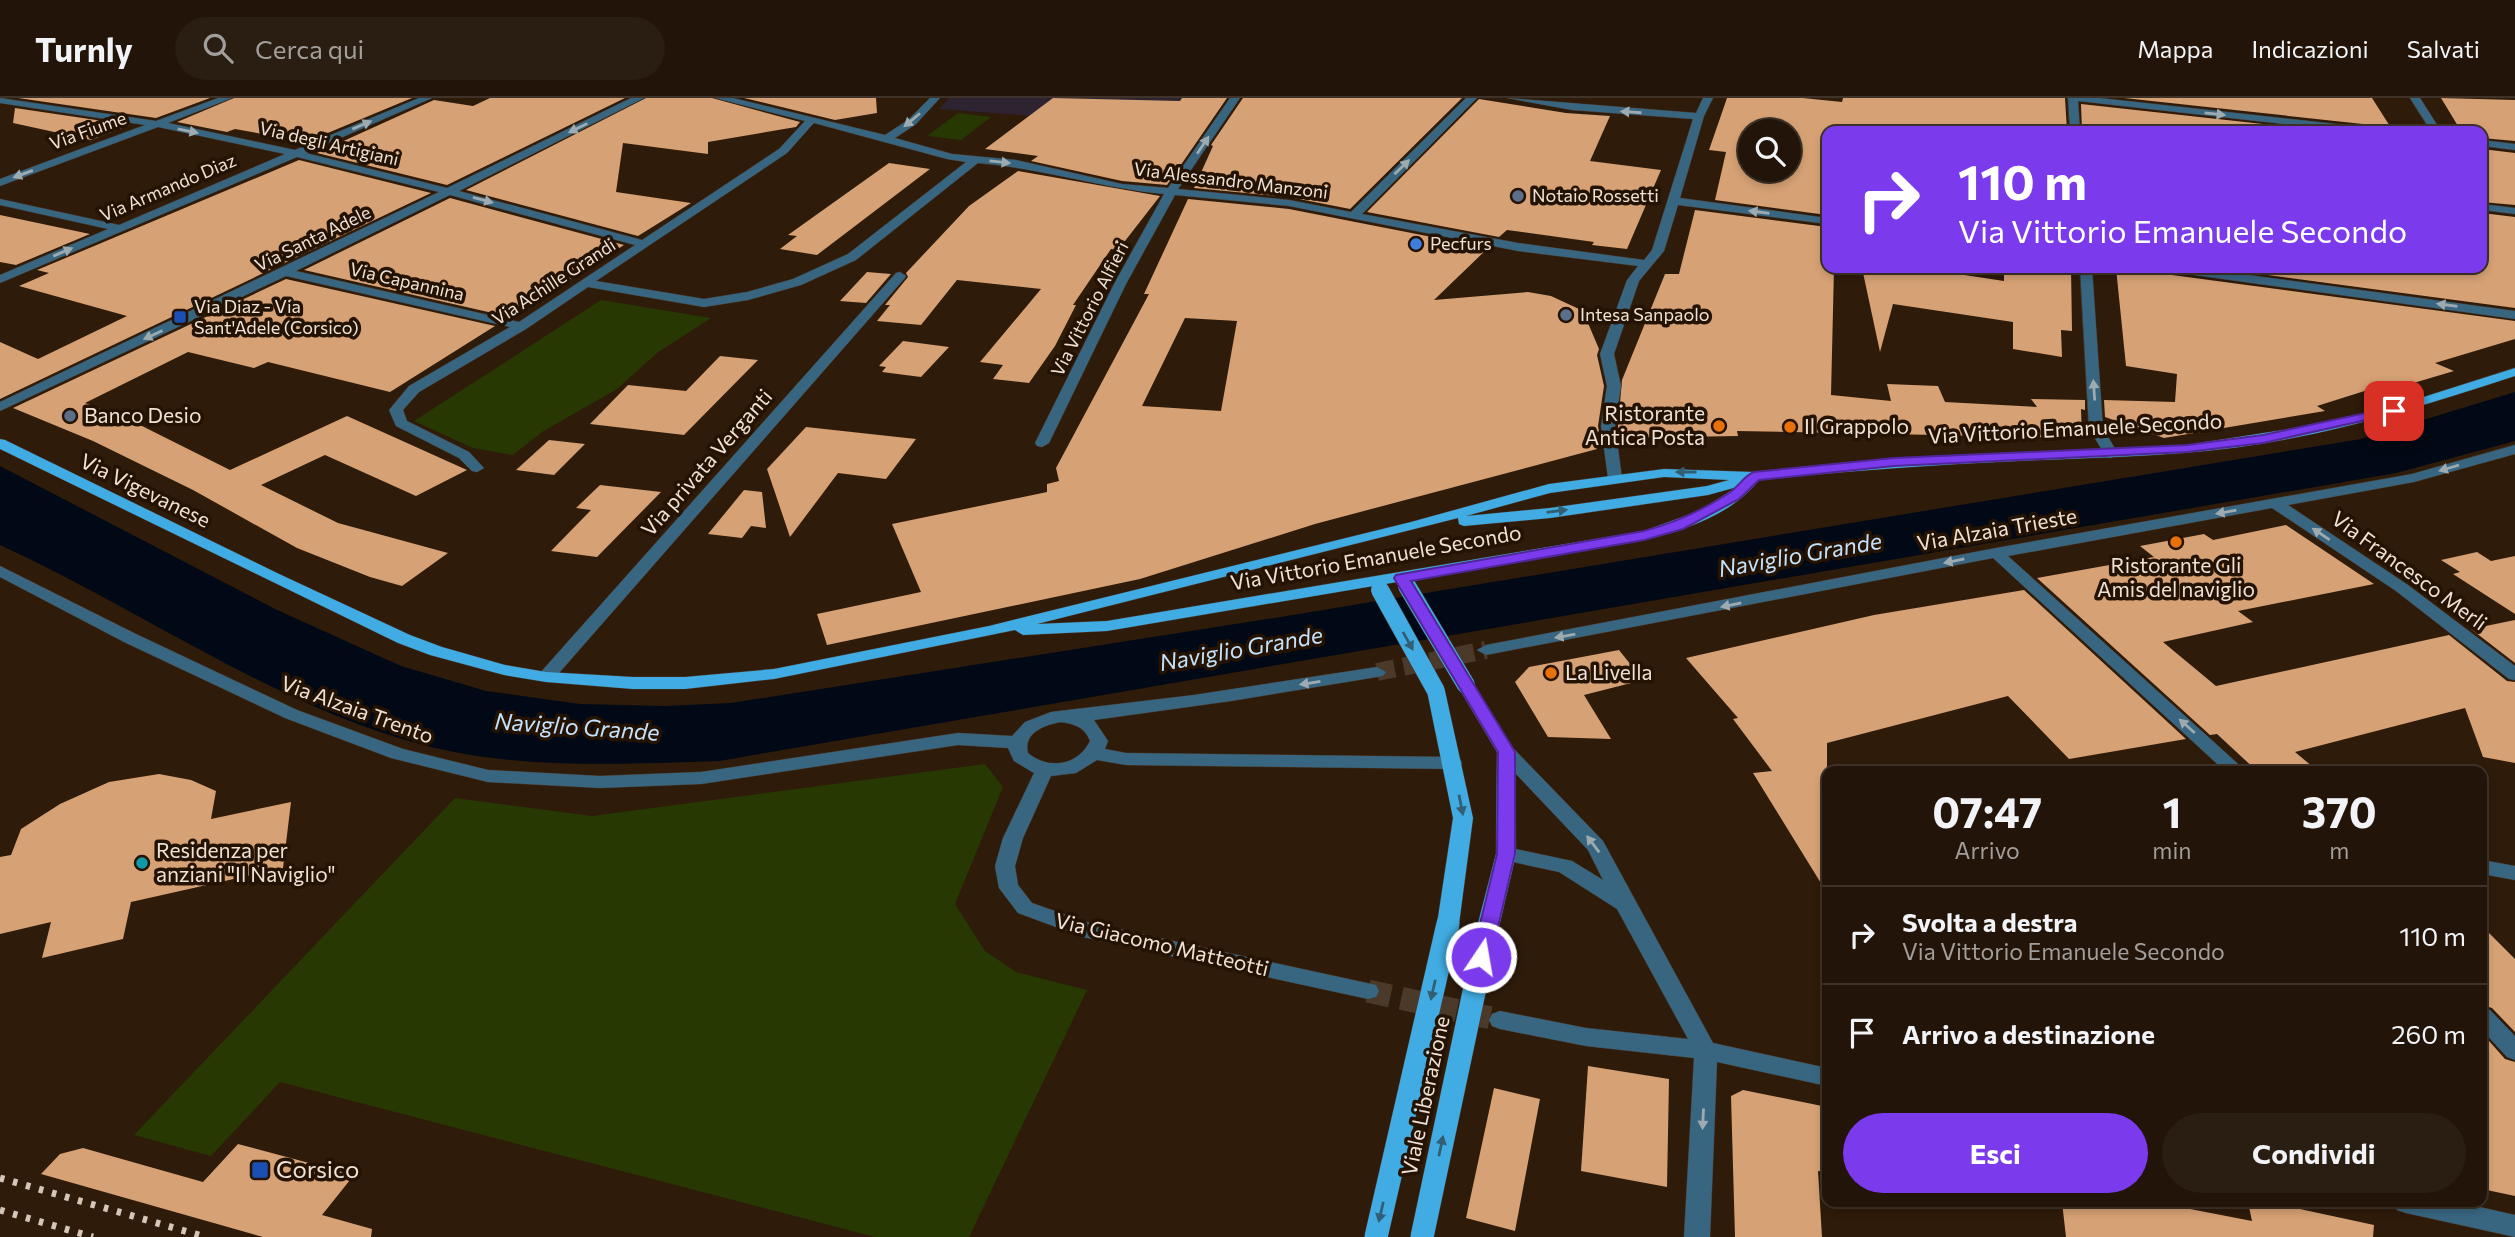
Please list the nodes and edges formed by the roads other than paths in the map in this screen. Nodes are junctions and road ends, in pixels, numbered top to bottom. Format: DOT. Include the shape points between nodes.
graph roads {
  1 [pos="71,98"];
  2 [pos="227,98"];
  3 [pos="427,98"];
  4 [pos="639,98"];
  5 [pos="720,98"];
  6 [pos="934,98"];
  7 [pos="1235,98"];
  8 [pos="1472,98"];
  9 [pos="1512,98"];
  10 [pos="1708,98"];
  11 [pos="2074,98"];
  12 [pos="2415,98"];
  13 [pos="0,100"];
  14 [pos="49,106"];
  15 [pos="1699,116"];
  16 [pos="812,119"];
  17 [pos="156,125"];
  18 [pos="2075,126"];
  19 [pos="2327,126"];
  20 [pos="2433,126"];
  21 [pos="886,139"];
  22 [pos="2487,144"];
  23 [pos="2515,147"];
  24 [pos="298,152"];
  25 [pos="976,159"];
  26 [pos="0,183"];
  27 [pos="449,191"];
  28 [pos="1171,192"];
  29 [pos="1675,201"];
  30 [pos="0,202"];
  31 [pos="2487,208"];
  32 [pos="2515,211"];
  33 [pos="1354,215"];
  34 [pos="1822,220"];
  35 [pos="119,228"];
  36 [pos="645,244"];
  37 [pos="1649,264"];
  38 [pos="285,272"];
  39 [pos="2086,273"];
  40 [pos="2208,273"];
  41 [pos="900,276"];
  42 [pos="0,279"];
  43 [pos="586,283"];
  44 [pos="2515,315"];
  45 [pos="521,326"];
  46 [pos="2515,372"];
  47 [pos="0,407"];
  48 [pos="0,443"];
  49 [pos="1042,443"];
  50 [pos="2515,449"];
  51 [pos="2111,454"];
  52 [pos="477,468"];
  53 [pos="1754,476"];
  54 [pos="1615,478"];
  55 [pos="2276,504"];
  56 [pos="1416,525"];
  57 [pos="1996,553"];
  58 [pos="0,571"];
  59 [pos="271,576"];
  60 [pos="1404,582"];
  61 [pos="1378,586"];
  62 [pos="989,631"];
  63 [pos="1486,650"];
  64 [pos="1377,672"];
  65 [pos="2515,675"];
  66 [pos="545,677"];
  67 [pos="1062,717"];
  68 [pos="1017,742"];
  69 [pos="1506,752"];
  70 [pos="1094,753"];
  71 [pos="1453,763"];
  72 [pos="2231,766"];
  73 [pos="1045,769"];
  74 [pos="1506,854"];
  75 [pos="2487,868"];
  76 [pos="2515,873"];
  77 [pos="1625,904"];
  78 [pos="1368,992"];
  79 [pos="1500,1020"];
  80 [pos="2487,1021"];
  81 [pos="1706,1051"];
  82 [pos="2515,1051"];
  83 [pos="1822,1076"];
  84 [pos="2429,1207"];
  85 [pos="2515,1226"];
  86 [pos="1376,1237"];
  87 [pos="1422,1237"];
  88 [pos="1697,1237"];
  1 -- 14 [label="street"];
  2 -- 17 [label="street, Via Fiume"];
  24 -- 3 [label="street, Via Armando Diaz, one-way"];
  4 -- 27 [label="street, Via Santa Adele, one-way"];
  5 -- 16 [label="street, Via Alessandro Manzoni"];
  6 -- 21 [label="street, one-way" via="912,122"];
  28 -- 7 [label="street, Via Vittorio Alfieri, one-way"];
  33 -- 8 [label="street, one-way"];
  15 -- 9 [label="street, one-way"];
  10 -- 15 [label="street"];
  11 -- 18 [label="street"];
  11 -- 19 [label="street, one-way"];
  12 -- 20 [label="street"];
  13 -- 14 [label="street, Via degli Artigiani"];
  14 -- 17 [label="street, Via degli Artigiani"];
  15 -- 29 [label="street"];
  16 -- 21 [label="street, Via Alessandro Manzoni"];
  16 -- 36 [label="street, Via Achille Grandi" via="783,151"];
  17 -- 24 [label="street, Via degli Artigiani, one-way"];
  17 -- 26 [label="street, Via Fiume, one-way"];
  21 -- 25 [label="street, Via Alessandro Manzoni" via="931,153"];
  22 -- 23 [label="street"];
  24 -- 27 [label="street, Via degli Artigiani"];
  24 -- 35 [label="street, Via Armando Diaz"];
  25 -- 28 [label="street, Via Alessandro Manzoni, one-way"];
  25 -- 43 [label="street" via="852,257 797,282 704,303"];
  27 -- 36 [label="street, Via degli Artigiani, one-way"];
  27 -- 38 [label="street, Via Santa Adele"];
  28 -- 33 [label="street, Via Alessandro Manzoni" via="1264,199"];
  28 -- 49 [label="street, Via Vittorio Alfieri"];
  34 -- 29 [label="street, one-way"];
  29 -- 37 [label="street"];
  30 -- 35 [label="street"];
  31 -- 32 [label="street"];
  33 -- 37 [label="street, Via Alessandro Manzoni" via="1518,247"];
  42 -- 35 [label="street, Via Armando Diaz, one-way"];
  36 -- 43 [label="street, Via Achille Grandi"];
  37 -- 54 [label="street" via="1633,280 1606,355 1614,386 1608,426"];
  38 -- 45 [label="street, Via Capannina"];
  38 -- 47 [label="street, Via Santa Adele, one-way"];
  51 -- 39 [label="street, one-way" via="2096,428"];
  44 -- 40 [label="street, one-way"];
  41 -- 66 [label="street, Via privata Verganti"];
  43 -- 45 [label="street, Via Achille Grandi"];
  45 -- 52 [label="street, Via Achille Grandi" via="414,389 396,410 401,423 464,454"];
  46 -- 51 [label="main road, Via Vittorio Emanuele Secondo" via="2334,426 2263,439"];
  48 -- 59 [label="main road, Via Vigevanese"];
  50 -- 55 [label="street, Via Alzaia Trieste, one-way" via="2414,478"];
  51 -- 53 [label="main road, Via Vittorio Emanuele Secondo" via="1945,459"];
  53 -- 54 [label="main road, Via Vittorio Emanuele Secondo, one-way" via="1691,472"];
  56 -- 53 [label="main road, Via Vittorio Emanuele Secondo, one-way" via="1550,513 1708,490"];
  53 -- 60 [label="main road, Via Vittorio Emanuele Secondo" via="1734,496 1678,526"];
  54 -- 56 [label="main road, Via Vittorio Emanuele Secondo" via="1549,489"];
  55 -- 57 [label="street, Via Alzaia Trieste, one-way"];
  65 -- 55 [label="street, Via Francesco Merli, one-way" via="2402,588"];
  56 -- 62 [label="main road, Via Vittorio Emanuele Secondo"];
  57 -- 63 [label="street, Via Alzaia Trieste, one-way"];
  72 -- 57 [label="street, one-way"];
  58 -- 68 [label="street, Via Alzaia Trento" via="291,714 398,754 488,776 600,782 701,778 958,739"];
  59 -- 66 [label="main road, Via Vittorio Emanuele Secondo" via="436,651"];
  60 -- 61 [label="main road, Via Vittorio Emanuele Secondo"];
  60 -- 69 [label="main road, bridge"];
  61 -- 62 [label="main road, Via Vittorio Emanuele Secondo" via="1107,626"];
  61 -- 71 [label="main road, Viale Liberazione, one-way, bridge" via="1436,691"];
  62 -- 66 [label="main road, Via Vittorio Emanuele Secondo" via="728,681 633,683"];
  64 -- 67 [label="street, one-way"];
  67 -- 68 [label="street" via="1037,722"];
  67 -- 70 [label="street" via="1092,727 1099,741"];
  68 -- 73 [label="street" via="1023,759"];
  69 -- 74 [label="main road, Viale Liberazione"];
  77 -- 69 [label="street, one-way" via="1596,846"];
  70 -- 71 [label="street" via="1126,759"];
  70 -- 73 [label="street" via="1073,766"];
  71 -- 86 [label="main road, Viale Liberazione, one-way, bridge" via="1463,818 1448,924"];
  73 -- 78 [label="street, Via Giacomo Matteotti" via="1005,866 1009,888 1025,908 1083,929"];
  74 -- 77 [label="street" via="1565,866"];
  87 -- 74 [label="main road, Viale Liberazione, one-way, bridge"];
  75 -- 76 [label="street"];
  77 -- 81 [label="street"];
  79 -- 81 [label="street" via="1586,1037"];
  80 -- 82 [label="street"];
  81 -- 83 [label="street"];
  81 -- 88 [label="street, one-way"];
  84 -- 85 [label="street"];
}
